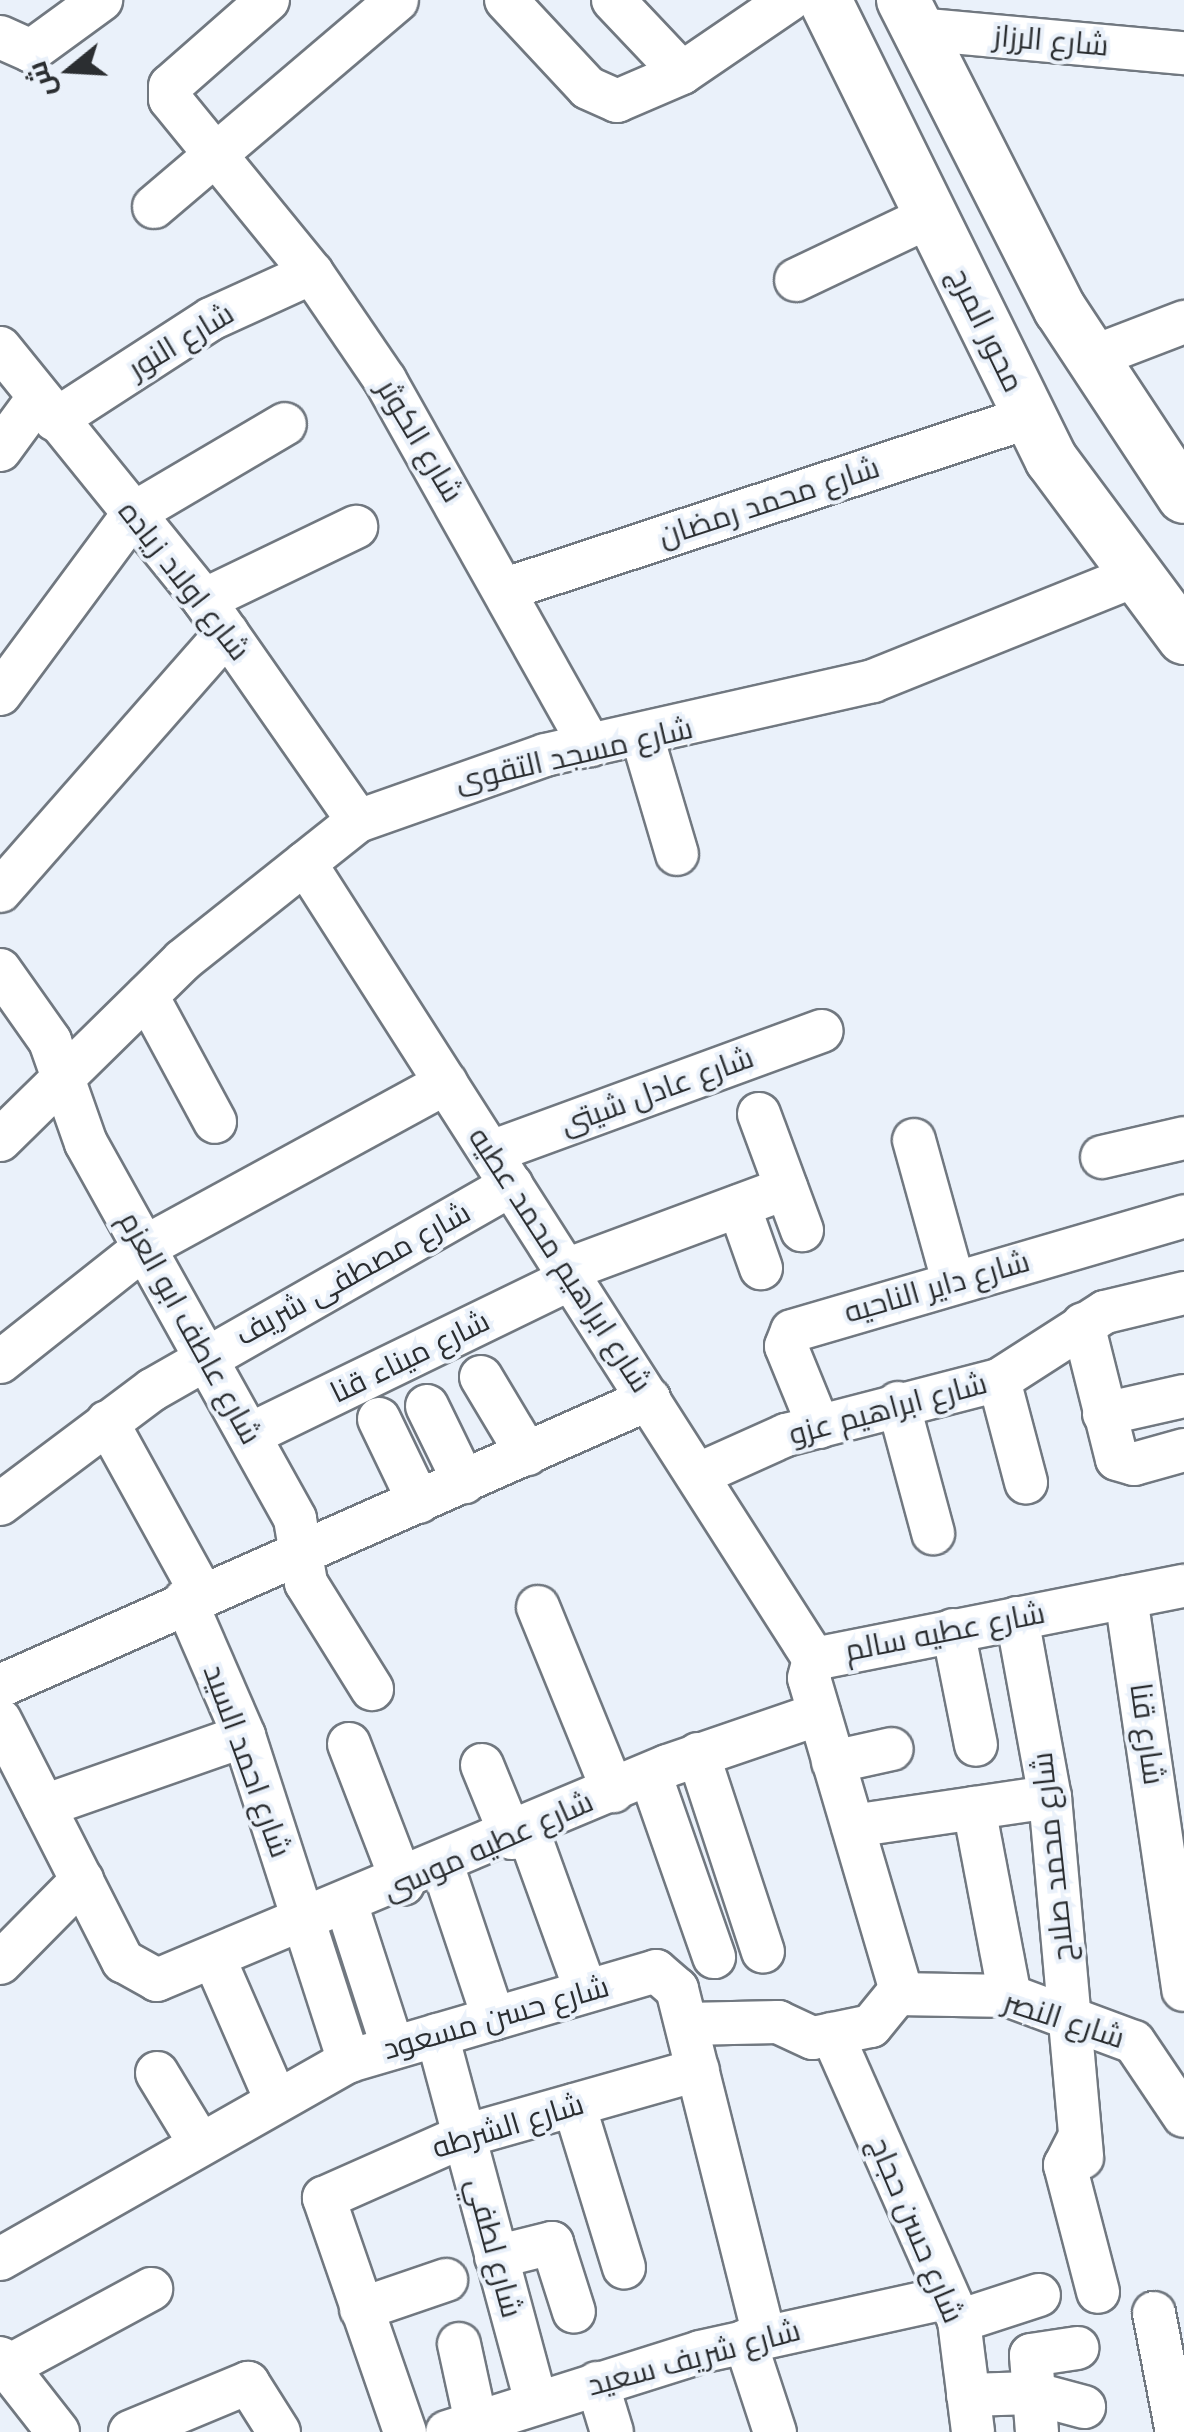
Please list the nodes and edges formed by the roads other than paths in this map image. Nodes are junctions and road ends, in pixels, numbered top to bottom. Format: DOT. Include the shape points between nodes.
graph roads {
  1 [pos="102,0"];
  2 [pos="268,0"];
  3 [pos="397,0"];
  4 [pos="506,0"];
  5 [pos="613,0"];
  6 [pos="790,0"];
  7 [pos="825,0"];
  8 [pos="910,15"];
  9 [pos="0,37"];
  10 [pos="1184,53"];
  11 [pos="682,73"];
  12 [pos="216,159"];
  13 [pos="154,208"];
  14 [pos="930,216"];
  15 [pos="312,273"];
  16 [pos="796,280"];
  17 [pos="1184,322"];
  18 [pos="0,348"];
  19 [pos="1090,358"];
  20 [pos="46,409"];
  21 [pos="1028,417"];
  22 [pos="285,424"];
  23 [pos="0,450"];
  24 [pos="1183,494"];
  25 [pos="134,513"];
  26 [pos="356,527"];
  27 [pos="1132,577"];
  28 [pos="509,588"];
  29 [pos="215,617"];
  30 [pos="1184,638"];
  31 [pos="0,694"];
  32 [pos="642,736"];
  33 [pos="590,745"];
  34 [pos="358,822"];
  35 [pos="677,854"];
  36 [pos="305,863"];
  37 [pos="0,892"];
  38 [pos="0,970"];
  39 [pos="147,996"];
  40 [pos="822,1030"];
  41 [pos="64,1077"];
  42 [pos="446,1083"];
  43 [pos="759,1114"];
  44 [pos="214,1122"];
  45 [pos="1184,1139"];
  46 [pos="0,1140"];
  47 [pos="914,1140"];
  48 [pos="1102,1157"];
  49 [pos="502,1168"];
  50 [pos="786,1188"];
  51 [pos="738,1206"];
  52 [pos="1184,1216"];
  53 [pos="802,1230"];
  54 [pos="145,1247"];
  55 [pos="761,1268"];
  56 [pos="569,1274"];
  57 [pos="953,1280"];
  58 [pos="1184,1293"];
  59 [pos="1083,1324"];
  60 [pos="206,1358"];
  61 [pos="0,1362"];
  62 [pos="481,1377"];
  63 [pos="1000,1380"];
  64 [pos="1184,1396"];
  65 [pos="649,1399"];
  66 [pos="898,1403"];
  67 [pos="427,1406"];
  68 [pos="1104,1414"];
  69 [pos="379,1419"];
  70 [pos="107,1422"];
  71 [pos="249,1435"];
  72 [pos="801,1440"];
  73 [pos="1184,1450"];
  74 [pos="527,1454"];
  75 [pos="698,1475"];
  76 [pos="464,1482"];
  77 [pos="1026,1482"];
  78 [pos="418,1502"];
  79 [pos="0,1504"];
  80 [pos="933,1533"];
  81 [pos="303,1550"];
  82 [pos="1184,1586"];
  83 [pos="193,1596"];
  84 [pos="1126,1597"];
  85 [pos="538,1607"];
  86 [pos="1017,1618"];
  87 [pos="953,1630"];
  88 [pos="814,1659"];
  89 [pos="0,1686"];
  90 [pos="372,1689"];
  91 [pos="820,1714"];
  92 [pos="0,1720"];
  93 [pos="244,1736"];
  94 [pos="349,1744"];
  95 [pos="976,1745"];
  96 [pos="1167,1747"];
  97 [pos="892,1749"];
  98 [pos="698,1754"];
  99 [pos="834,1762"];
  100 [pos="482,1765"];
  101 [pos="11,1775"];
  102 [pos="631,1782"];
  103 [pos="1050,1797"];
  104 [pos="44,1806"];
  105 [pos="974,1808"];
  106 [pos="1172,1824"];
  107 [pos="852,1826"];
  108 [pos="520,1834"];
  109 [pos="443,1867"];
  110 [pos="82,1880"];
  111 [pos="404,1884"];
  112 [pos="347,1906"];
  113 [pos="304,1924"];
  114 [pos="764,1952"];
  115 [pos="714,1957"];
  116 [pos="214,1958"];
  117 [pos="0,1963"];
  118 [pos="1182,1974"];
  119 [pos="586,1991"];
  120 [pos="902,1994"];
  121 [pos="1010,1996"];
  122 [pos="494,2019"];
  123 [pos="1070,2019"];
  124 [pos="687,2024"];
  125 [pos="832,2034"];
  126 [pos="437,2035"];
  127 [pos="393,2048"];
  128 [pos="349,2061"];
  129 [pos="698,2070"];
  130 [pos="157,2073"];
  131 [pos="276,2100"];
  132 [pos="574,2105"];
  133 [pos="1184,2116"];
  134 [pos="464,2136"];
  135 [pos="200,2144"];
  136 [pos="496,2256"];
  137 [pos="0,2259"];
  138 [pos="624,2268"];
  139 [pos="446,2280"];
  140 [pos="151,2289"];
  141 [pos="1098,2292"];
  142 [pos="1039,2295"];
  143 [pos="361,2309"];
  144 [pos="952,2310"];
  145 [pos="574,2312"];
  146 [pos="1154,2313"];
  147 [pos="754,2338"];
  148 [pos="460,2344"];
  149 [pos="1078,2348"];
  150 [pos="4,2363"];
  151 [pos="597,2383"];
  152 [pos="1084,2407"];
  153 [pos="1034,2412"];
  154 [pos="971,2413"];
  155 [pos="529,2414"];
  156 [pos="462,2427"];
  157 [pos="58,2432"];
  158 [pos="130,2432"];
  159 [pos="280,2432"];
  160 [pos="405,2432"];
  161 [pos="612,2432"];
  162 [pos="775,2432"];
  163 [pos="1177,2432"];
  1 -- 9 [label="street" via="31,51"];
  2 -- 12 [label="street, شارع الكوثر" via="168,92"];
  3 -- 12 [label="street"];
  4 -- 11 [label="street" via="602,97 636,98"];
  5 -- 11 [label="street"];
  6 -- 11 [label="street"];
  7 -- 14 [label="main road, محور المرج"];
  8 -- 10 [label="street, شارع الرزاز"];
  8 -- 19 [label="main road"];
  12 -- 13 [label="street"];
  12 -- 15 [label="street, شارع الكوثر"];
  14 -- 16 [label="street"];
  14 -- 21 [label="main road, محور المرج"];
  15 -- 20 [label="street, شارع النور" via="211,319"];
  15 -- 28 [label="street, شارع الكوثر"];
  17 -- 19 [label="street"];
  18 -- 20 [label="street, شارع اولاد زياده"];
  19 -- 24 [label="main road"];
  20 -- 23 [label="street"];
  20 -- 25 [label="street, شارع اولاد زياده"];
  21 -- 27 [label="main road, محور المرج"];
  21 -- 28 [label="street, شارع محمد رمضان"];
  22 -- 25 [label="street"];
  25 -- 29 [label="street, شارع اولاد زياده"];
  25 -- 31 [label="street"];
  26 -- 29 [label="street"];
  27 -- 30 [label="main road, محور المرج"];
  27 -- 32 [label="street, شارع مسجد التقوى" via="873,681"];
  28 -- 33 [label="street, شارع الكوثر"];
  29 -- 34 [label="street, شارع اولاد زياده"];
  29 -- 37 [label="street"];
  32 -- 33 [label="street, شارع مسجد التقوى"];
  32 -- 35 [label="street"];
  33 -- 34 [label="street, شارع مسجد التقوى" via="441,786"];
  34 -- 36 [label="street, شارع مسجد التقوى"];
  36 -- 39 [label="street, شارع مسجد التقوى"];
  36 -- 42 [label="street, شارع ابراهيم محمد عطيه"];
  38 -- 41 [label="street, شارع عاطف ابو العزم"];
  39 -- 41 [label="street, شارع مسجد التقوى"];
  39 -- 44 [label="street"];
  40 -- 49 [label="street, شارع عادل شيتى"];
  41 -- 46 [label="street, شارع مسجد التقوى"];
  41 -- 54 [label="street, شارع عاطف ابو العزم" via="86,1143"];
  42 -- 49 [label="street, شارع ابراهيم محمد عطيه"];
  42 -- 54 [label="street"];
  43 -- 50 [label="street"];
  45 -- 48 [label="street"];
  47 -- 57 [label="street"];
  49 -- 56 [label="street, شارع ابراهيم محمد عطيه"];
  49 -- 60 [label="street, شارع مصطفى شريف"];
  50 -- 51 [label="street, شارع ميناء قنا"];
  50 -- 53 [label="street"];
  51 -- 55 [label="street"];
  51 -- 56 [label="street, شارع ميناء قنا"];
  52 -- 57 [label="street, شارع داير الناحيه"];
  54 -- 60 [label="street, شارع عاطف ابو العزم"];
  54 -- 61 [label="street"];
  56 -- 65 [label="street, شارع ابراهيم محمد عطيه"];
  56 -- 71 [label="street, شارع ميناء قنا"];
  57 -- 72 [label="street, شارع داير الناحيه" via="789,1333"];
  58 -- 59 [label="street, شارع ابراهيم عزو"];
  59 -- 63 [label="street, شارع ابراهيم عزو"];
  59 -- 68 [label="street"];
  60 -- 70 [label="street, شارع مصطفى شريف"];
  60 -- 71 [label="street, شارع عاطف ابو العزم"];
  62 -- 74 [label="street"];
  63 -- 66 [label="street, شارع ابراهيم عزو"];
  63 -- 77 [label="street"];
  64 -- 68 [label="street"];
  65 -- 74 [label="street"];
  65 -- 75 [label="street, شارع ابراهيم محمد عطيه"];
  66 -- 72 [label="street, شارع ابراهيم عزو"];
  66 -- 80 [label="street"];
  67 -- 76 [label="street"];
  68 -- 73 [label="street" via="1125,1464"];
  69 -- 78 [label="street"];
  70 -- 79 [label="street, شارع مصطفى شريف"];
  70 -- 83 [label="street, شارع احمد السيد"];
  71 -- 81 [label="street, شارع عاطف ابو العزم"];
  72 -- 75 [label="street, شارع ابراهيم عزو"];
  74 -- 76 [label="street"];
  75 -- 88 [label="street, شارع ابراهيم محمد عطيه"];
  76 -- 78 [label="street"];
  78 -- 81 [label="street"];
  81 -- 83 [label="street"];
  81 -- 90 [label="street, شارع عاطف ابو العزم" via="311,1594"];
  82 -- 84 [label="street, شارع عطيه سالم"];
  83 -- 89 [label="street"];
  83 -- 93 [label="street, شارع احمد السيد"];
  84 -- 86 [label="street, شارع عطيه سالم"];
  84 -- 96 [label="street, شارع قنا"];
  85 -- 102 [label="street"];
  86 -- 87 [label="street, شارع عطيه سالم"];
  86 -- 103 [label="street, شارع محمد صلاح"];
  87 -- 88 [label="street, شارع عطيه سالم"];
  87 -- 95 [label="street"];
  88 -- 91 [label="street, شارع عطيه سالم"];
  91 -- 98 [label="street, شارع عطيه موسى"];
  91 -- 99 [label="street, شارع عطيه سالم"];
  92 -- 101 [label="street"];
  93 -- 104 [label="street"];
  93 -- 113 [label="street, شارع احمد السيد"];
  94 -- 111 [label="street"];
  96 -- 106 [label="street, شارع قنا"];
  97 -- 99 [label="street"];
  98 -- 102 [label="street, شارع عطيه موسى"];
  98 -- 114 [label="street"];
  99 -- 107 [label="street, شارع عطيه سالم"];
  100 -- 108 [label="street"];
  101 -- 104 [label="street"];
  102 -- 108 [label="street, شارع عطيه موسى"];
  102 -- 115 [label="street"];
  103 -- 105 [label="street"];
  103 -- 123 [label="street, شارع محمد صلاح"];
  104 -- 110 [label="street"];
  105 -- 107 [label="street"];
  105 -- 121 [label="street"];
  106 -- 118 [label="street, شارع قنا"];
  107 -- 120 [label="street, شارع عطيه سالم"];
  108 -- 109 [label="street, شارع عطيه موسى"];
  108 -- 119 [label="street"];
  109 -- 111 [label="street, شارع عطيه موسى"];
  109 -- 122 [label="street"];
  110 -- 116 [label="street, شارع عطيه موسى" via="132,1972 157,1980"];
  110 -- 117 [label="street"];
  111 -- 112 [label="street, شارع عطيه موسى"];
  112 -- 113 [label="street, شارع عطيه موسى"];
  112 -- 127 [label="street"];
  113 -- 116 [label="street, شارع عطيه موسى"];
  113 -- 128 [label="street, شارع احمد السيد"];
  116 -- 131 [label="street"];
  119 -- 122 [label="street, شارع حسن مسعود"];
  119 -- 124 [label="street, شارع حسن مسعود" via="663,1972"];
  120 -- 121 [label="street, شارع النصر"];
  120 -- 125 [label="street" via="871,2026"];
  121 -- 123 [label="street, شارع النصر"];
  122 -- 126 [label="street, شارع حسن مسعود"];
  123 -- 133 [label="street, شارع النصر" via="1142,2048"];
  123 -- 141 [label="street, شارع محمد صلاح" via="1081,2147 1065,2165"];
  124 -- 125 [label="street" via="778,2022 802,2036"];
  124 -- 129 [label="street, شارع حسن مسعود"];
  125 -- 144 [label="street, شارع حسن حجاج"];
  126 -- 127 [label="street, شارع حسن مسعود"];
  126 -- 134 [label="street, شارع لطفي"];
  127 -- 128 [label="street, شارع حسن مسعود"];
  128 -- 131 [label="street, شارع حسن مسعود"];
  129 -- 132 [label="street, شارع الشرطه"];
  129 -- 147 [label="street, شارع حسن مسعود"];
  130 -- 135 [label="street"];
  131 -- 135 [label="street, شارع حسن مسعود"];
  132 -- 134 [label="street, شارع الشرطه"];
  132 -- 138 [label="street"];
  134 -- 136 [label="street, شارع لطفي"];
  134 -- 143 [label="street, شارع الشرطه" via="324,2198"];
  135 -- 137 [label="street, شارع حسن مسعود"];
  136 -- 145 [label="street" via="552,2243"];
  136 -- 155 [label="street, شارع لطفي"];
  139 -- 143 [label="street"];
  140 -- 150 [label="street"];
  142 -- 144 [label="street, شارع شريف سعيد"];
  143 -- 160 [label="street"];
  144 -- 147 [label="street, شارع شريف سعيد"];
  144 -- 154 [label="street, شارع حسن حجاج"];
  146 -- 163 [label="street"];
  147 -- 151 [label="street, شارع شريف سعيد"];
  147 -- 162 [label="street, شارع حسن مسعود"];
  148 -- 156 [label="street"];
  149 -- 153 [label="street" via="1035,2350"];
  150 -- 157 [label="street"];
  151 -- 155 [label="street, شارع شريف سعيد"];
  151 -- 161 [label="street"];
  152 -- 153 [label="street"];
  153 -- 154 [label="street"];
  155 -- 156 [label="street, شارع شريف سعيد"];
  158 -- 159 [label="street" via="248,2383"];
}
